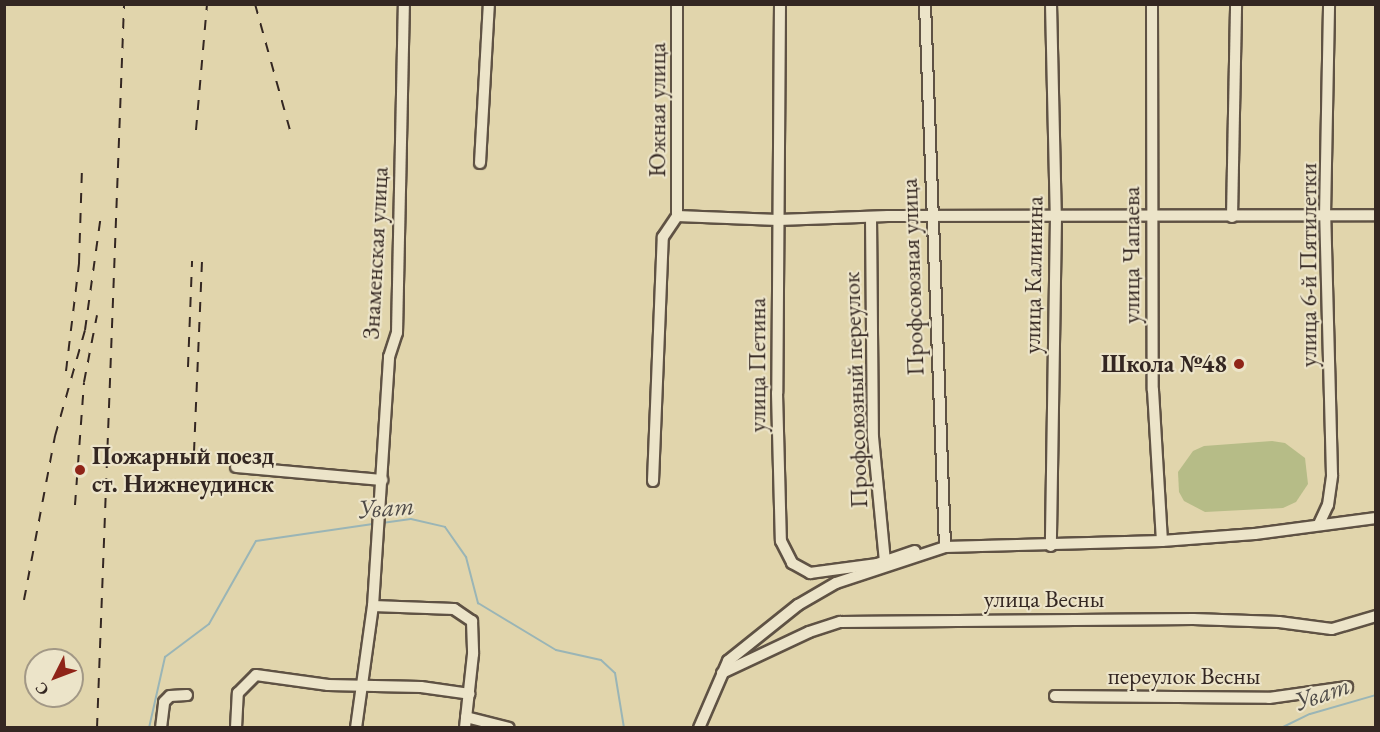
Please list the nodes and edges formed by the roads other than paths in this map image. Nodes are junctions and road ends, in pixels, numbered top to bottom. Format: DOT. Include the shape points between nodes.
graph roads {
  1 [pos="404,4"];
  2 [pos="489,4"];
  3 [pos="677,4"];
  4 [pos="780,4"];
  5 [pos="925,4"];
  6 [pos="1051,4"];
  7 [pos="1152,4"];
  8 [pos="1236,4"];
  9 [pos="1329,4"];
  10 [pos="480,163"];
  11 [pos="930,215"];
  12 [pos="1153,215"];
  13 [pos="1376,215"];
  14 [pos="677,216"];
  15 [pos="1325,216"];
  16 [pos="871,217"];
  17 [pos="1056,217"];
  18 [pos="1232,217"];
  19 [pos="778,220"];
  20 [pos="236,467"];
  21 [pos="382,480"];
  22 [pos="653,481"];
  23 [pos="1376,518"];
  24 [pos="1319,524"];
  25 [pos="1162,541"];
  26 [pos="1051,546"];
  27 [pos="945,547"];
  28 [pos="885,561"];
  29 [pos="373,606"];
  30 [pos="1376,616"];
  31 [pos="722,673"];
  32 [pos="360,684"];
  33 [pos="1347,687"];
  34 [pos="471,694"];
  35 [pos="187,695"];
  36 [pos="1055,696"];
  37 [pos="466,722"];
  38 [pos="161,728"];
  39 [pos="236,728"];
  40 [pos="356,728"];
  41 [pos="509,728"];
  42 [pos="699,728"];
  1 -- 21 [label="street, Знаменская улица" via="397,333 388,357"];
  2 -- 10 [label="street"];
  3 -- 14 [label="street, Южная улица"];
  4 -- 19 [label="street, улица Петина"];
  5 -- 11 [label="street, Профсоюзная улица"];
  6 -- 17 [label="street, улица Калинина"];
  7 -- 12 [label="street, улица Чапаева"];
  8 -- 18 [label="street"];
  9 -- 15 [label="street, улица 6-й Пятилетки"];
  11 -- 16 [label="street"];
  11 -- 17 [label="street"];
  11 -- 27 [label="street, Профсоюзная улица"];
  12 -- 17 [label="street"];
  12 -- 18 [label="street"];
  12 -- 25 [label="street, улица Чапаева" via="1153,390"];
  13 -- 15 [label="street"];
  14 -- 19 [label="street"];
  14 -- 22 [label="street" via="663,237"];
  15 -- 18 [label="street"];
  15 -- 24 [label="street, улица 6-й Пятилетки" via="1332,475 1328,505"];
  16 -- 19 [label="street"];
  16 -- 28 [label="street, Профсоюзный переулок" via="873,437"];
  17 -- 26 [label="street, улица Калинина"];
  19 -- 28 [label="street, улица Петина" via="778,522 785,554 798,570 810,573 836,572"];
  20 -- 21 [label="street"];
  21 -- 29 [label="street, Знаменская улица"];
  23 -- 24 [label="street"];
  24 -- 25 [label="street" via="1255,534"];
  25 -- 26 [label="street"];
  26 -- 27 [label="street"];
  27 -- 28 [label="street, улица Петина" via="899,554"];
  27 -- 31 [label="street" via="836,583 798,604 753,638 728,661"];
  29 -- 32 [label="street, Знаменская улица"];
  29 -- 34 [label="street" via="418,606 466,614 474,627"];
  30 -- 31 [label="street, улица Весны" via="1332,629 1279,622 1193,619 840,622 809,632"];
  31 -- 42 [label="street"];
  32 -- 34 [label="street"];
  32 -- 39 [label="street" via="272,680 256,675 238,693"];
  32 -- 40 [label="street, Знаменская улица"];
  33 -- 36 [label="street, переулок Весны" via="1269,698"];
  34 -- 37 [label="street"];
  35 -- 38 [label="street" via="170,696 164,702"];
  37 -- 41 [label="street"];
}
